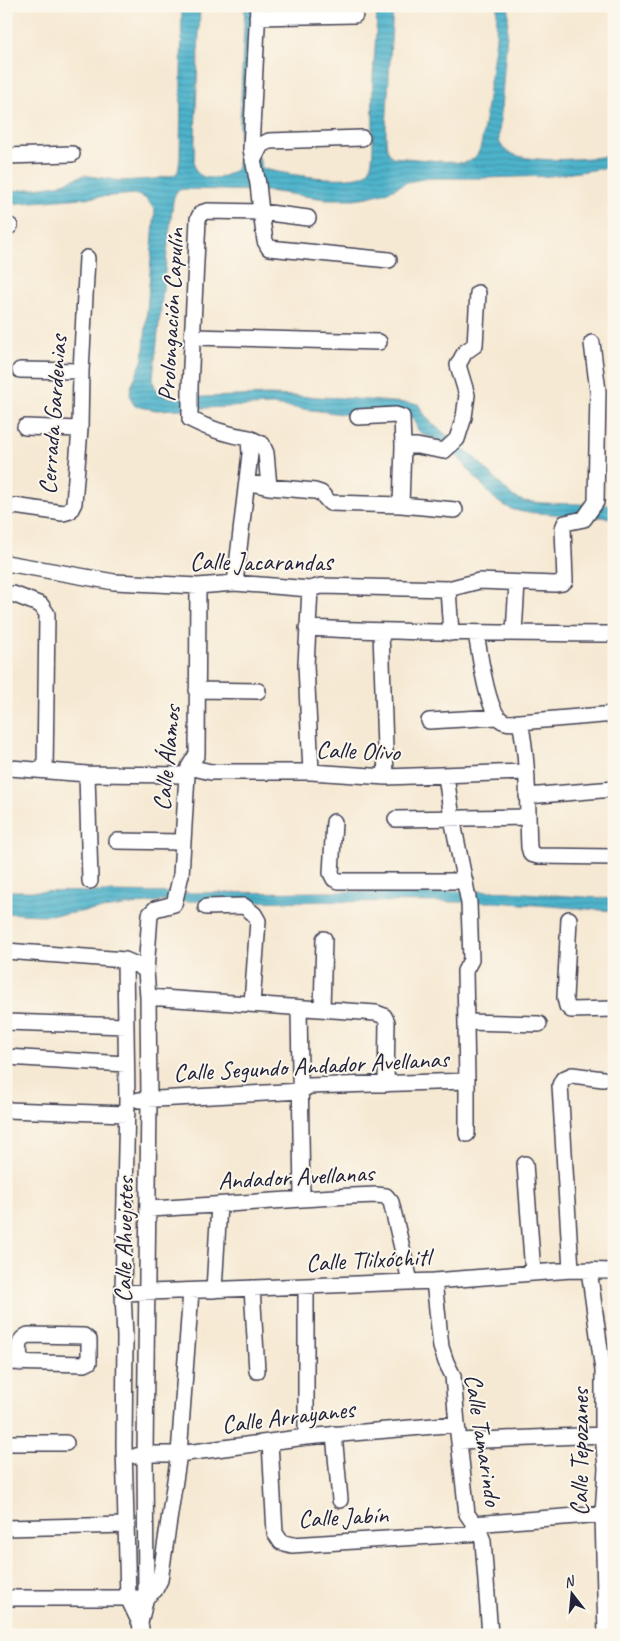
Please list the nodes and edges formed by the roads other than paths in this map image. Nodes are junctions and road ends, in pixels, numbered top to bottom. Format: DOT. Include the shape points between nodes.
graph roads {
  1 [pos="258,12"];
  2 [pos="355,15"];
  3 [pos="362,138"];
  4 [pos="72,154"];
  5 [pos="6,156"];
  6 [pos="254,162"];
  7 [pos="261,212"];
  8 [pos="308,218"];
  9 [pos="87,258"];
  10 [pos="389,260"];
  11 [pos="478,293"];
  12 [pos="193,336"];
  13 [pos="379,342"];
  14 [pos="592,342"];
  15 [pos="20,370"];
  16 [pos="81,371"];
  17 [pos="358,417"];
  18 [pos="25,427"];
  19 [pos="80,429"];
  20 [pos="249,438"];
  21 [pos="403,446"];
  22 [pos="247,482"];
  23 [pos="269,487"];
  24 [pos="401,505"];
  25 [pos="6,508"];
  26 [pos="455,510"];
  27 [pos="6,563"];
  28 [pos="235,583"];
  29 [pos="517,583"];
  30 [pos="198,586"];
  31 [pos="310,589"];
  32 [pos="448,589"];
  33 [pos="13,594"];
  34 [pos="307,628"];
  35 [pos="381,632"];
  36 [pos="451,633"];
  37 [pos="514,633"];
  38 [pos="476,634"];
  39 [pos="610,634"];
  40 [pos="197,690"];
  41 [pos="258,691"];
  42 [pos="614,714"];
  43 [pos="498,717"];
  44 [pos="429,721"];
  45 [pos="520,722"];
  46 [pos="10,768"];
  47 [pos="45,771"];
  48 [pos="188,771"];
  49 [pos="311,772"];
  50 [pos="526,772"];
  51 [pos="87,774"];
  52 [pos="446,776"];
  53 [pos="386,777"];
  54 [pos="614,789"];
  55 [pos="527,796"];
  56 [pos="527,817"];
  57 [pos="452,818"];
  58 [pos="396,819"];
  59 [pos="334,822"];
  60 [pos="117,841"];
  61 [pos="183,842"];
  62 [pos="614,857"];
  63 [pos="181,875"];
  64 [pos="90,881"];
  65 [pos="466,884"];
  66 [pos="206,907"];
  67 [pos="569,919"];
  68 [pos="324,939"];
  69 [pos="6,951"];
  70 [pos="125,960"];
  71 [pos="146,971"];
  72 [pos="148,997"];
  73 [pos="252,1004"];
  74 [pos="299,1008"];
  75 [pos="322,1009"];
  76 [pos="614,1009"];
  77 [pos="6,1022"];
  78 [pos="466,1022"];
  79 [pos="539,1024"];
  80 [pos="126,1026"];
  81 [pos="6,1057"];
  82 [pos="126,1064"];
  83 [pos="603,1078"];
  84 [pos="467,1081"];
  85 [pos="386,1084"];
  86 [pos="301,1091"];
  87 [pos="149,1099"];
  88 [pos="127,1107"];
  89 [pos="6,1110"];
  90 [pos="467,1134"];
  91 [pos="525,1164"];
  92 [pos="302,1198"];
  93 [pos="219,1205"];
  94 [pos="149,1209"];
  95 [pos="571,1270"];
  96 [pos="589,1270"];
  97 [pos="614,1271"];
  98 [pos="533,1273"];
  99 [pos="410,1281"];
  100 [pos="434,1281"];
  101 [pos="306,1286"];
  102 [pos="252,1288"];
  103 [pos="214,1290"];
  104 [pos="191,1291"];
  105 [pos="124,1293"];
  106 [pos="148,1293"];
  107 [pos="257,1371"];
  108 [pos="608,1405"];
  109 [pos="457,1424"];
  110 [pos="334,1434"];
  111 [pos="603,1435"];
  112 [pos="306,1437"];
  113 [pos="459,1441"];
  114 [pos="270,1442"];
  115 [pos="6,1443"];
  116 [pos="66,1443"];
  117 [pos="145,1454"];
  118 [pos="179,1454"];
  119 [pos="124,1458"];
  120 [pos="610,1468"];
  121 [pos="340,1500"];
  122 [pos="603,1514"];
  123 [pos="127,1525"];
  124 [pos="6,1528"];
  125 [pos="476,1528"];
  126 [pos="609,1548"];
  127 [pos="6,1598"];
  128 [pos="128,1598"];
  129 [pos="146,1598"];
  130 [pos="141,1629"];
  131 [pos="490,1635"];
  132 [pos="606,1635"];
  1 -- 2 [label="street"];
  1 -- 6 [label="street" via="251,149"];
  3 -- 6 [label="street" via="269,141 261,145"];
  4 -- 5 [label="street"];
  6 -- 7 [label="street"];
  7 -- 8 [label="street"];
  7 -- 10 [label="street" via="269,248"];
  7 -- 12 [label="street, Prolongación Capulín" via="201,213 198,219"];
  9 -- 16 [label="street, Cerrada Gardenias"];
  11 -- 21 [label="street" via="475,345 465,352 458,365 467,394 457,439 444,451"];
  12 -- 13 [label="street"];
  12 -- 20 [label="street, Prolongación Capulín" via="190,419 228,435"];
  14 -- 29 [label="street, Calle Jacarandas" via="598,391 596,502 584,519 565,523 563,528 565,581 562,584"];
  15 -- 16 [label="street"];
  16 -- 19 [label="street, Cerrada Gardenias"];
  17 -- 21 [label="street" via="402,417"];
  18 -- 19 [label="street"];
  19 -- 25 [label="street, Cerrada Gardenias" via="74,503 70,511"];
  20 -- 22 [label="street"];
  20 -- 23 [label="street" via="262,444 266,453"];
  21 -- 24 [label="street"];
  22 -- 23 [label="street"];
  22 -- 28 [label="street"];
  23 -- 24 [label="street" via="315,491 330,503"];
  24 -- 26 [label="street"];
  27 -- 30 [label="street, Calle Jacarandas" via="114,582"];
  28 -- 30 [label="street, Calle Jacarandas"];
  28 -- 31 [label="street, Calle Jacarandas"];
  29 -- 32 [label="street, Calle Jacarandas" via="478,581"];
  29 -- 37 [label="street"];
  30 -- 40 [label="street, Calle Álamos"];
  31 -- 32 [label="street, Calle Jacarandas" via="321,586"];
  31 -- 34 [label="street"];
  32 -- 36 [label="street"];
  33 -- 47 [label="street" via="41,605 47,614"];
  34 -- 35 [label="street"];
  34 -- 49 [label="street"];
  35 -- 36 [label="street"];
  35 -- 53 [label="street"];
  36 -- 38 [label="street"];
  37 -- 38 [label="street"];
  37 -- 39 [label="street"];
  38 -- 43 [label="street" via="484,681"];
  40 -- 41 [label="street"];
  40 -- 48 [label="street, Calle Álamos" via="196,754"];
  42 -- 45 [label="street"];
  43 -- 44 [label="street"];
  43 -- 45 [label="street" via="502,722"];
  45 -- 50 [label="street"];
  46 -- 47 [label="street, Calle Olivo"];
  47 -- 51 [label="street, Calle Olivo"];
  48 -- 49 [label="street, Calle Olivo"];
  48 -- 51 [label="street, Calle Olivo"];
  48 -- 61 [label="street, Calle Álamos"];
  49 -- 53 [label="street, Calle Olivo"];
  50 -- 52 [label="street, Calle Olivo"];
  50 -- 55 [label="street"];
  51 -- 64 [label="street"];
  52 -- 53 [label="street, Calle Olivo"];
  52 -- 57 [label="street, Calle Segundo Andador Avellanas"];
  54 -- 55 [label="street"];
  55 -- 56 [label="street"];
  56 -- 57 [label="street"];
  56 -- 62 [label="street" via="531,854"];
  57 -- 58 [label="street"];
  57 -- 65 [label="street, Calle Segundo Andador Avellanas"];
  59 -- 65 [label="street" via="331,873 334,879"];
  60 -- 61 [label="street"];
  61 -- 63 [label="street, Calle Álamos"];
  63 -- 71 [label="street, Calle Ahuejotes" via="174,904 155,909 150,914"];
  65 -- 78 [label="street, Calle Segundo Andador Avellanas" via="471,960 465,971"];
  66 -- 73 [label="street" via="244,906 258,922"];
  67 -- 76 [label="street" via="567,1006 571,1010"];
  68 -- 75 [label="street"];
  69 -- 70 [label="street"];
  70 -- 71 [label="street"];
  70 -- 80 [label="street, Calle Ahuejotes"];
  71 -- 72 [label="street, Calle Ahuejotes"];
  72 -- 73 [label="street"];
  72 -- 87 [label="street, Calle Ahuejotes"];
  73 -- 74 [label="street"];
  74 -- 75 [label="street"];
  74 -- 86 [label="street"];
  75 -- 85 [label="street" via="384,1016 387,1022"];
  77 -- 80 [label="street"];
  78 -- 79 [label="street"];
  78 -- 84 [label="street, Calle Segundo Andador Avellanas"];
  80 -- 82 [label="street, Calle Ahuejotes"];
  81 -- 82 [label="street"];
  82 -- 88 [label="street, Calle Ahuejotes"];
  83 -- 95 [label="street" via="572,1075 563,1079 560,1086"];
  84 -- 85 [label="street, Calle Segundo Andador Avellanas"];
  84 -- 90 [label="street"];
  85 -- 86 [label="street, Calle Segundo Andador Avellanas" via="309,1086"];
  86 -- 87 [label="street, Calle Segundo Andador Avellanas"];
  86 -- 92 [label="street"];
  87 -- 88 [label="street, Calle Segundo Andador Avellanas"];
  87 -- 94 [label="street, Calle Ahuejotes"];
  88 -- 89 [label="street, Calle Segundo Andador Avellanas"];
  88 -- 105 [label="street, Calle Ahuejotes"];
  91 -- 98 [label="street"];
  92 -- 93 [label="street, Andador Avellanas"];
  92 -- 99 [label="street, Andador Avellanas" via="386,1196 391,1202"];
  93 -- 94 [label="street, Andador Avellanas"];
  93 -- 103 [label="street"];
  94 -- 106 [label="street, Calle Ahuejotes"];
  95 -- 96 [label="street, Calle Tlilxóchitl"];
  95 -- 98 [label="street, Calle Tlilxóchitl"];
  96 -- 97 [label="street, Calle Tlilxóchitl"];
  96 -- 108 [label="street, Calle Tepozanes"];
  98 -- 100 [label="street, Calle Tlilxóchitl"];
  99 -- 100 [label="street, Calle Tlilxóchitl"];
  99 -- 101 [label="street, Calle Tlilxóchitl"];
  100 -- 109 [label="street, Calle Tamarindo" via="441,1347 453,1376"];
  101 -- 102 [label="street, Calle Tlilxóchitl"];
  101 -- 112 [label="street"];
  102 -- 103 [label="street, Calle Tlilxóchitl"];
  102 -- 107 [label="street"];
  103 -- 104 [label="street, Calle Tlilxóchitl"];
  104 -- 106 [label="street, Calle Tlilxóchitl"];
  104 -- 118 [label="street"];
  105 -- 106 [label="street, Calle Tlilxóchitl"];
  105 -- 119 [label="street, Calle Ahuejotes"];
  106 -- 117 [label="street, Calle Ahuejotes"];
  108 -- 111 [label="street, Calle Tepozanes"];
  109 -- 110 [label="street, Calle Arrayanes"];
  109 -- 113 [label="street, Calle Tamarindo"];
  110 -- 112 [label="street, Calle Arrayanes"];
  110 -- 121 [label="street"];
  111 -- 113 [label="street"];
  111 -- 120 [label="street, Calle Tepozanes"];
  112 -- 114 [label="street, Calle Arrayanes"];
  113 -- 125 [label="street, Calle Tamarindo" via="467,1514"];
  114 -- 118 [label="street, Calle Arrayanes"];
  114 -- 125 [label="street, Calle Jabín" via="275,1533 281,1542 292,1545"];
  115 -- 116 [label="street"];
  117 -- 118 [label="street, Calle Arrayanes"];
  117 -- 119 [label="street, Calle Arrayanes"];
  117 -- 129 [label="street, Calle Ahuejotes"];
  118 -- 129 [label="street" via="160,1580"];
  119 -- 123 [label="street, Calle Ahuejotes"];
  120 -- 122 [label="street, Calle Tepozanes"];
  122 -- 125 [label="street, Calle Jabín"];
  122 -- 126 [label="street, Calle Tepozanes"];
  123 -- 124 [label="street"];
  123 -- 128 [label="street, Calle Ahuejotes"];
  125 -- 131 [label="street, Calle Tamarindo" via="483,1541"];
  126 -- 132 [label="street, Calle Tepozanes"];
  127 -- 128 [label="street"];
  128 -- 129 [label="street"];
  128 -- 130 [label="street, Calle Ahuejotes"];
  129 -- 130 [label="street, Calle Ahuejotes"];
}
